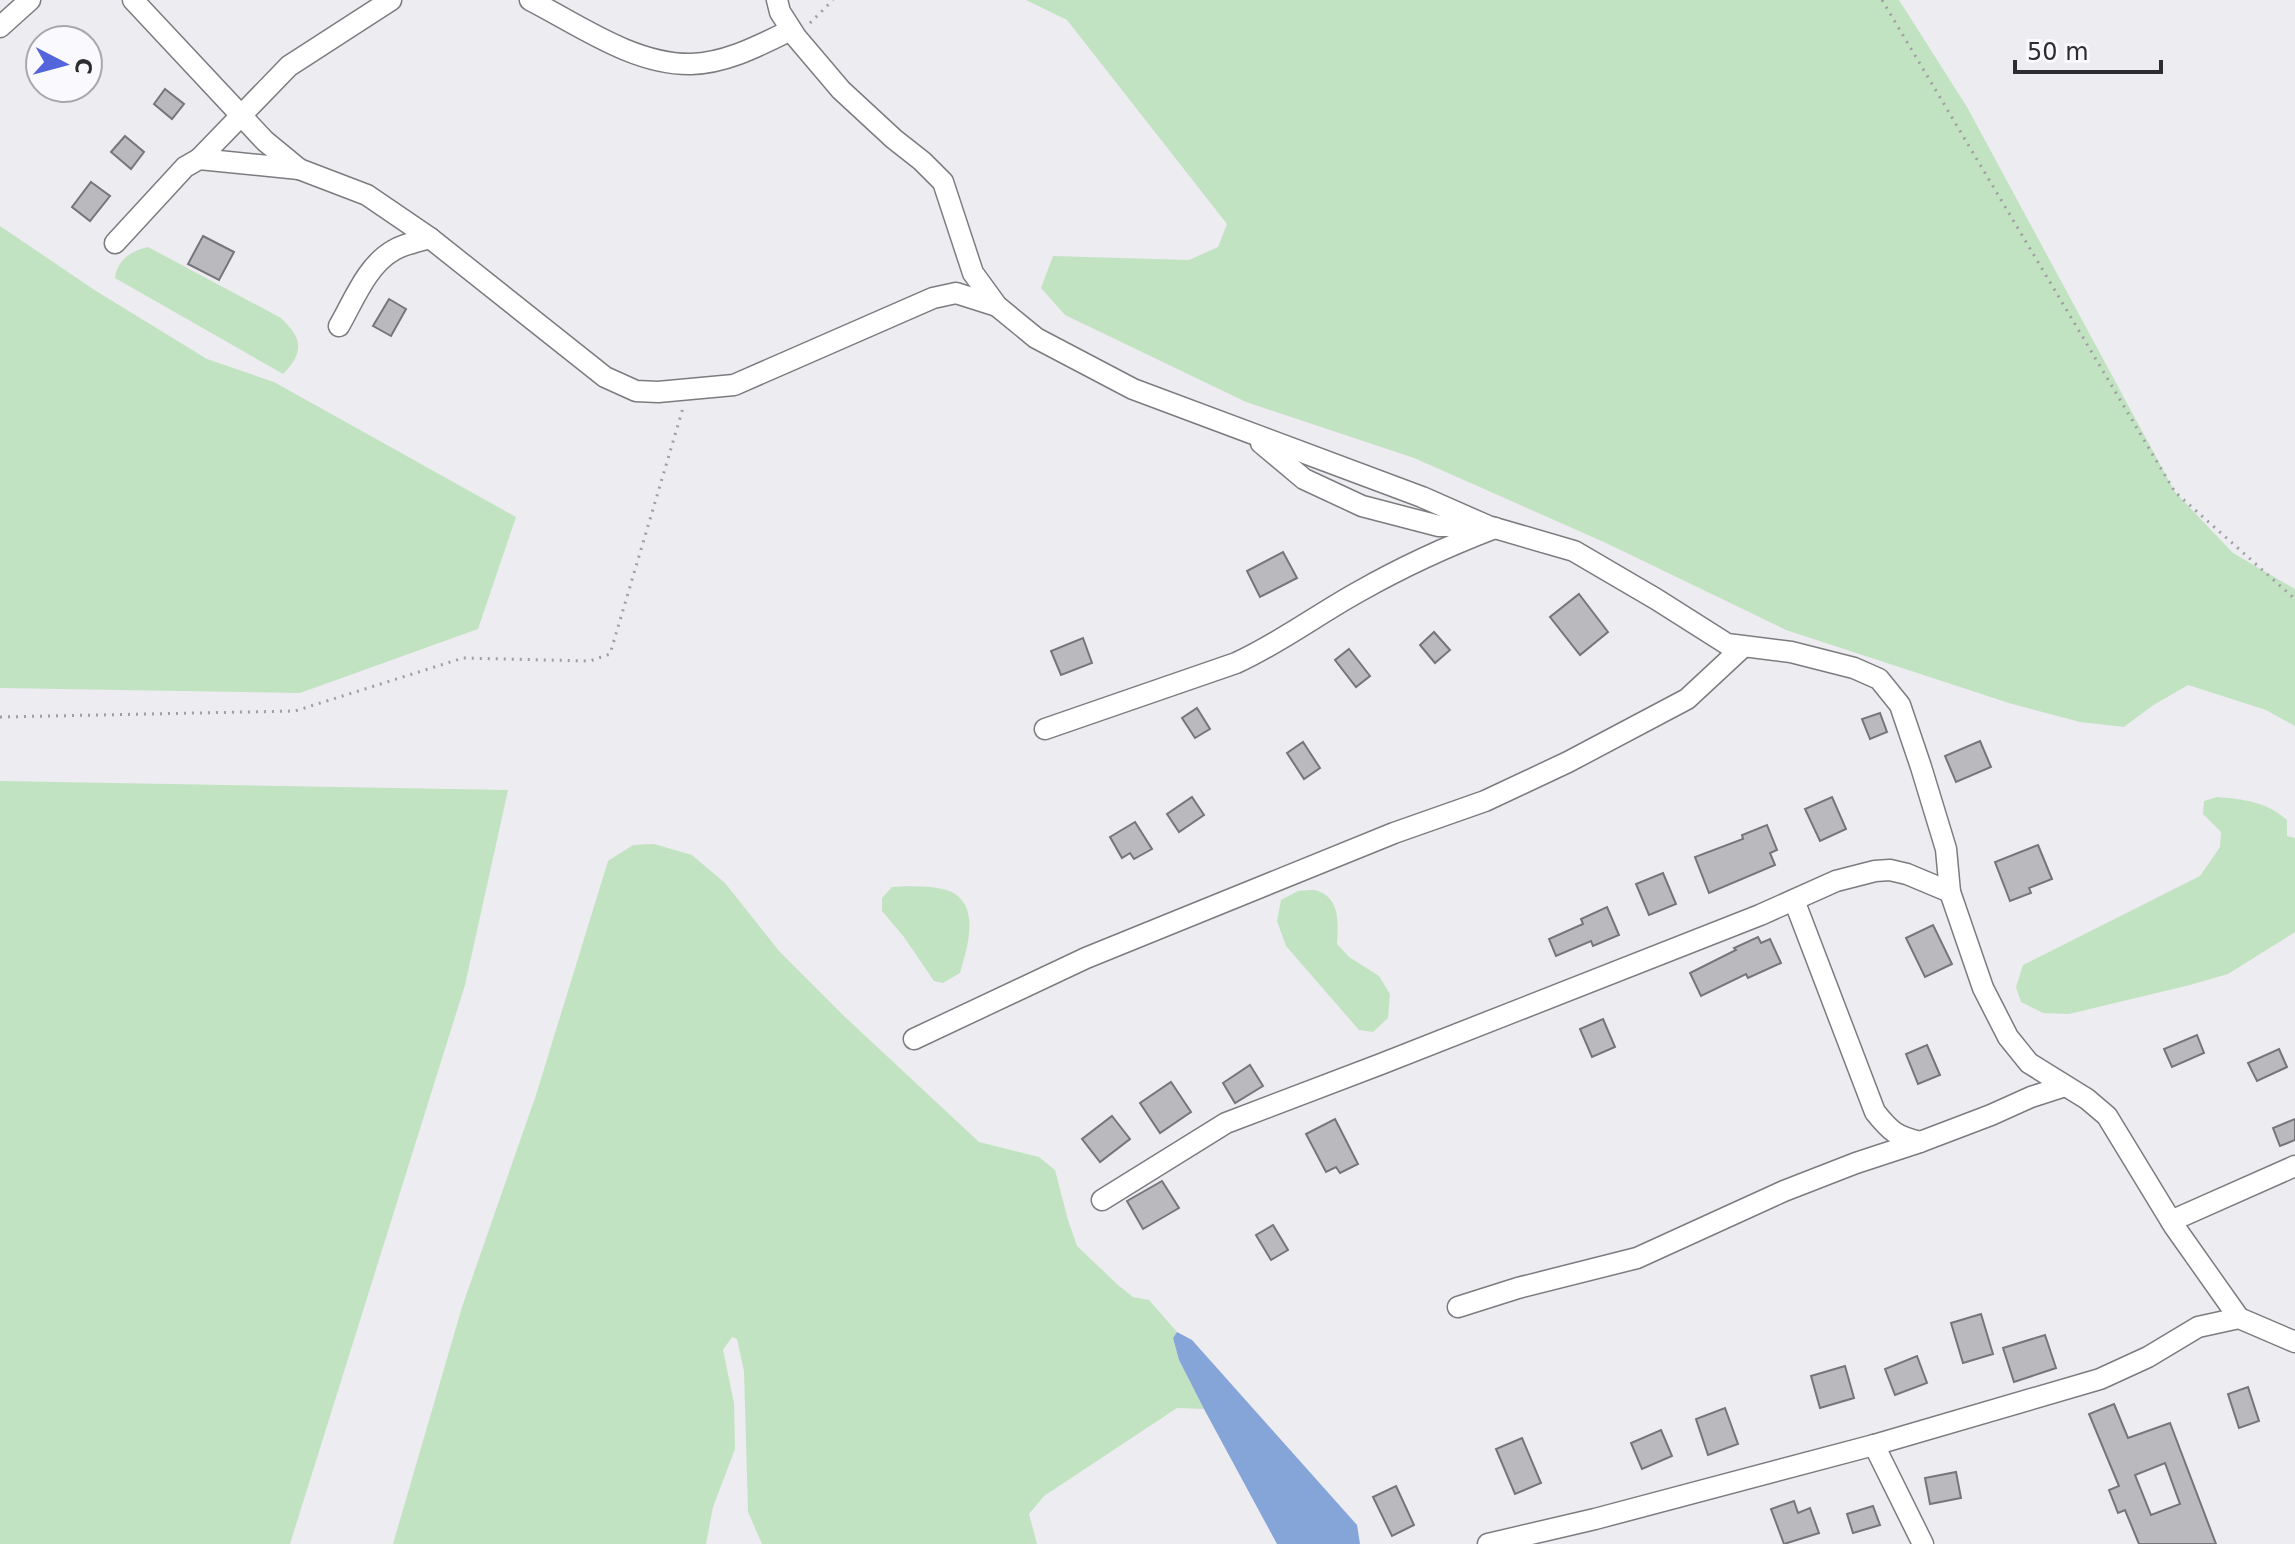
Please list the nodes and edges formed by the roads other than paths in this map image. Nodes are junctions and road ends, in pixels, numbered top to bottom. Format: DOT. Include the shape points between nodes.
graph roads {
  1 [pos="30,0"];
  2 [pos="133,0"];
  3 [pos="391,0"];
  4 [pos="530,0"];
  5 [pos="777,0"];
  6 [pos="0,27"];
  7 [pos="794,34"];
  8 [pos="241,115"];
  9 [pos="199,159"];
  10 [pos="299,169"];
  11 [pos="430,238"];
  12 [pos="115,243"];
  13 [pos="997,306"];
  14 [pos="339,326"];
  15 [pos="1249,432"];
  16 [pos="1491,527"];
  17 [pos="1743,647"];
  18 [pos="1045,729"];
  19 [pos="1950,892"];
  20 [pos="1794,900"];
  21 [pos="914,1039"];
  22 [pos="2065,1086"];
  23 [pos="1920,1142"];
  24 [pos="2295,1166"];
  25 [pos="1102,1200"];
  26 [pos="2171,1221"];
  27 [pos="1458,1307"];
  28 [pos="2239,1318"];
  29 [pos="2295,1342"];
  30 [pos="1874,1445"];
  31 [pos="1488,1544"];
  32 [pos="1923,1544"];
  1 -- 6 [label="street"];
  2 -- 8 [label="street"];
  3 -- 8 [label="street" via="289,66"];
  4 -- 7 [label="street" via="618,46 662,61 693,64 724,58"];
  5 -- 7 [label="street"];
  7 -- 13 [label="street" via="841,90 943,182 973,273"];
  8 -- 9 [label="street"];
  8 -- 10 [label="street"];
  9 -- 10 [label="street"];
  9 -- 12 [label="street" via="185,167"];
  10 -- 11 [label="street" via="367,195"];
  11 -- 13 [label="street" via="605,377 636,391 734,385 933,298 956,293"];
  11 -- 14 [label="street" via="396,248 379,260"];
  13 -- 15 [label="street" via="1036,338 1133,389"];
  15 -- 16 [label="street"];
  15 -- 16 [label="street" via="1304,479 1362,506 1439,526"];
  16 -- 17 [label="street" via="1574,551 1708,634"];
  16 -- 18 [label="street" via="1358,592 1236,663"];
  17 -- 19 [label="street" via="1791,652 1879,679 1900,705 1921,767 1946,849"];
  17 -- 21 [label="street" via="1687,699 1568,762 1485,801 1086,958"];
  19 -- 20 [label="street" via="1890,870 1836,881"];
  19 -- 22 [label="street" via="1983,988 2008,1037 2029,1063"];
  20 -- 23 [label="street" via="1875,1112 1900,1137"];
  20 -- 25 [label="street" via="1226,1123"];
  22 -- 23 [label="street"];
  22 -- 26 [label="street" via="2107,1116"];
  23 -- 27 [label="street" via="1784,1191 1637,1258"];
  24 -- 26 [label="street"];
  26 -- 28 [label="street"];
  28 -- 29 [label="street"];
  28 -- 30 [label="street" via="2198,1327 2100,1379"];
  30 -- 31 [label="street"];
  30 -- 32 [label="street"];
}
